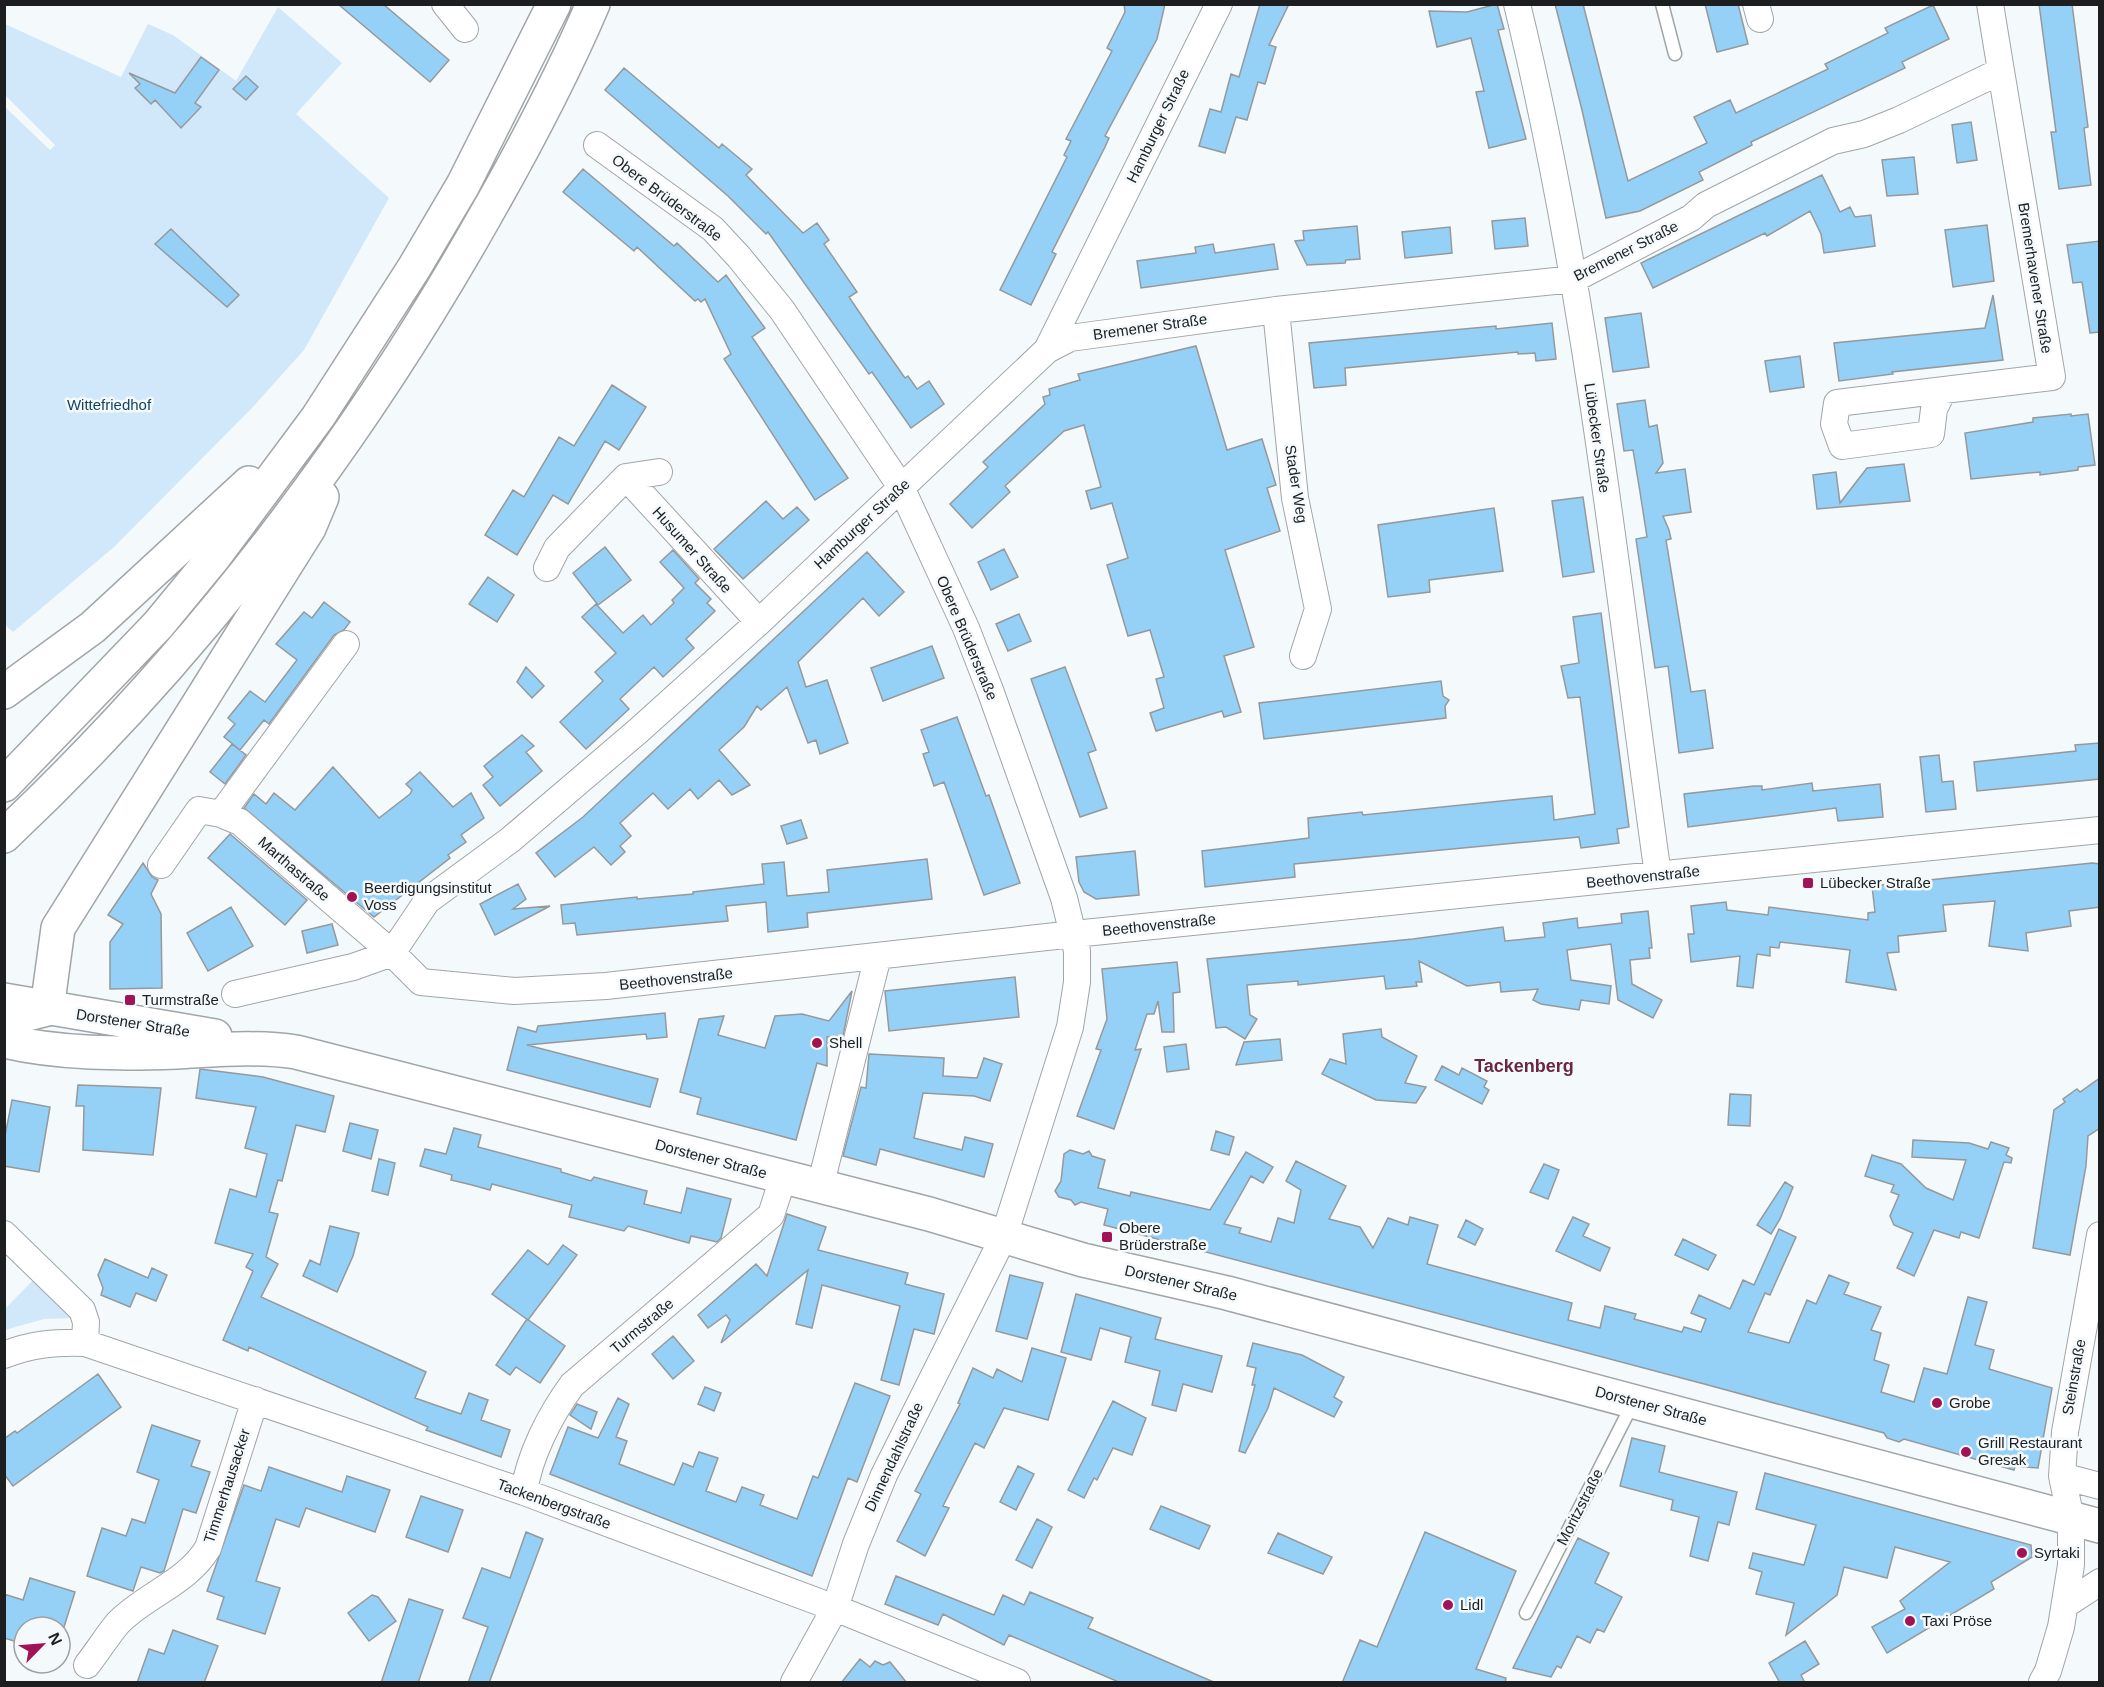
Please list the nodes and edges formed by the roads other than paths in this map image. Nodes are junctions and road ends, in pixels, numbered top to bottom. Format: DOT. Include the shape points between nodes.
graph roads {
  1 [pos="445,4"];
  2 [pos="554,4"];
  3 [pos="593,4"];
  4 [pos="1219,4"];
  5 [pos="1517,4"];
  6 [pos="1662,4"];
  7 [pos="1990,4"];
  8 [pos="465,29"];
  9 [pos="1675,54"];
  10 [pos="2001,71"];
  11 [pos="597,145"];
  12 [pos="1574,279"];
  13 [pos="1276,310"];
  14 [pos="1047,350"];
  15 [pos="1943,391"];
  16 [pos="318,417"];
  17 [pos="347,438"];
  18 [pos="659,472"];
  19 [pos="626,477"];
  20 [pos="901,487"];
  21 [pos="548,568"];
  22 [pos="759,622"];
  23 [pos="346,644"];
  24 [pos="1304,656"];
  25 [pos="4,692"];
  26 [pos="4,785"];
  27 [pos="221,814"];
  28 [pos="2100,830"];
  29 [pos="4,836"];
  30 [pos="161,865"];
  31 [pos="1658,875"];
  32 [pos="1074,934"];
  33 [pos="392,953"];
  34 [pos="878,956"];
  35 [pos="235,994"];
  36 [pos="4,1000"];
  37 [pos="47,1009"];
  38 [pos="4,1020"];
  39 [pos="4,1041"];
  40 [pos="261,1048"];
  41 [pos="783,1178"];
  42 [pos="820,1187"];
  43 [pos="4,1234"];
  44 [pos="2100,1235"];
  45 [pos="1004,1236"];
  46 [pos="85,1343"];
  47 [pos="4,1355"];
  48 [pos="255,1400"];
  49 [pos="1633,1402"];
  50 [pos="2062,1476"];
  51 [pos="2100,1486"];
  52 [pos="524,1492"];
  53 [pos="2086,1523"];
  54 [pos="2100,1582"];
  55 [pos="2065,1605"];
  56 [pos="835,1608"];
  57 [pos="1527,1613"];
  58 [pos="87,1665"];
  59 [pos="1000,1680"];
  60 [pos="794,1683"];
  61 [pos="2042,1683"];
  1 -- 8 [label="street"];
  2 -- 16 [label="main road" via="463,185 396,298"];
  3 -- 17 [label="main road" via="529,138 444,290"];
  4 -- 14 [label="street, Hamburger Straße"];
  5 -- 12 [label="street, Lübecker Straße" via="1544,112"];
  6 -- 9 [label="lane"];
  7 -- 10 [label="street"];
  10 -- 12 [label="street, Bremener Straße" via="1899,120 1833,141 1706,205 1691,218"];
  10 -- 15 [label="street, Bremerhavener Straße" via="2052,378"];
  11 -- 20 [label="street, Obere Brüderstraße" via="713,229 739,257 782,310"];
  12 -- 13 [label="street, Bremener Straße"];
  12 -- 31 [label="street, Lübecker Straße"];
  13 -- 14 [label="street, Bremener Straße" via="1070,338"];
  13 -- 24 [label="street, Stader Weg" via="1295,498 1318,609"];
  14 -- 20 [label="street, Hamburger Straße"];
  16 -- 25 [label="main road" via="116,607"];
  16 -- 26 [label="main road" via="158,625"];
  17 -- 29 [label="main road" via="288,520 184,650 59,784"];
  17 -- 37 [label="main road" via="309,528 58,928"];
  18 -- 19 [label="street"];
  19 -- 21 [label="street" via="557,549"];
  19 -- 22 [label="street, Husumer Straße"];
  20 -- 22 [label="street, Hamburger Straße"];
  20 -- 32 [label="street, Obere Brüderstraße" via="970,638"];
  22 -- 33 [label="street, Hamburger Straße" via="510,840 427,901"];
  23 -- 27 [label="street"];
  27 -- 30 [label="street" via="199,810"];
  27 -- 33 [label="street, Marthastraße" via="240,822"];
  28 -- 31 [label="street, Beethovenstraße"];
  31 -- 32 [label="street, Beethovenstraße"];
  32 -- 34 [label="street, Beethovenstraße"];
  32 -- 45 [label="street, Obere Brüderstraße" via="1078,965 1070,1027"];
  33 -- 34 [label="street, Beethovenstraße" via="422,982 514,992 606,986"];
  33 -- 35 [label="street" via="353,967"];
  34 -- 42 [label="street"];
  36 -- 37 [label="main road, Dorstener Straße"];
  37 -- 38 [label="main road"];
  37 -- 40 [label="main road, Dorstener Straße"];
  39 -- 40 [label="main road, Dorstener Straße" via="36,1049 110,1052"];
  40 -- 41 [label="main road, Dorstener Straße" via="296,1052"];
  41 -- 42 [label="main road, Dorstener Straße"];
  41 -- 52 [label="street, Turmstraße" via="771,1215 572,1385 559,1403 526,1474"];
  42 -- 45 [label="main road, Dorstener Straße"];
  43 -- 46 [label="street" via="82,1310"];
  44 -- 50 [label="street, Steinstraße" via="2067,1410"];
  45 -- 49 [label="main road, Dorstener Straße" via="1083,1260 1227,1293"];
  45 -- 56 [label="street, Dinnendahlstraße" via="884,1475"];
  46 -- 47 [label="street, Tackenbergstraße" via="35,1345"];
  46 -- 48 [label="street, Tackenbergstraße"];
  48 -- 52 [label="street, Tackenbergstraße"];
  48 -- 58 [label="street, Timmerhausacker" via="208,1548 170,1586 119,1623"];
  49 -- 53 [label="main road, Dorstener Straße"];
  49 -- 57 [label="lane, Moritzstraße"];
  50 -- 51 [label="street"];
  50 -- 53 [label="street, Steinstraße"];
  52 -- 56 [label="street, Tackenbergstraße"];
  53 -- 55 [label="street, Steinstraße" via="2071,1565"];
  54 -- 55 [label="street"];
  55 -- 61 [label="street, Steinstraße"];
  56 -- 59 [label="street, Tackenbergstraße"];
  56 -- 60 [label="street, Dinnendahlstraße"];
}
